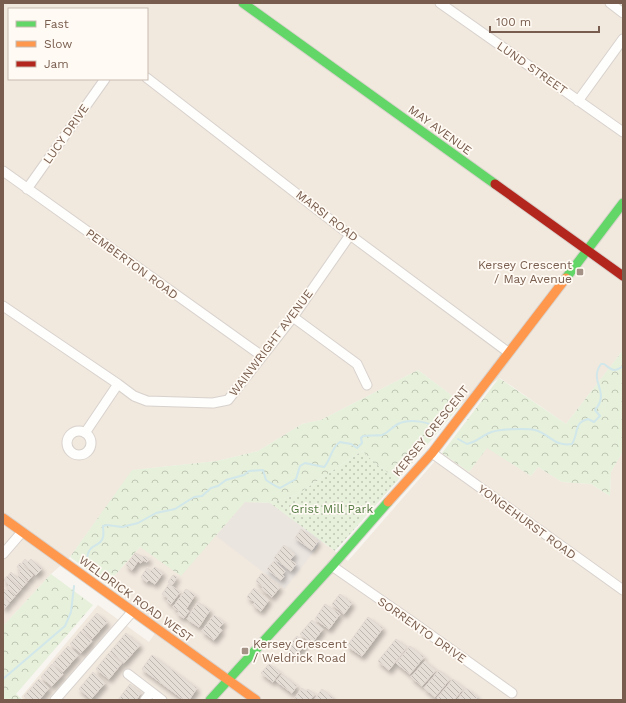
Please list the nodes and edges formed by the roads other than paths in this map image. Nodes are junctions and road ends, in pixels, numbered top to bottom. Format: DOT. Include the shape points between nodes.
graph roads {
  1 [pos="243,3"];
  2 [pos="440,3"];
  3 [pos="610,3"];
  4 [pos="623,13"];
  5 [pos="623,39"];
  6 [pos="148,79"];
  7 [pos="104,80"];
  8 [pos="578,101"];
  9 [pos="623,132"];
  10 [pos="3,171"];
  11 [pos="28,189"];
  12 [pos="623,203"];
  13 [pos="350,234"];
  14 [pos="588,251"];
  15 [pos="623,276"];
  16 [pos="3,306"];
  17 [pos="293,317"];
  18 [pos="508,352"];
  19 [pos="262,356"];
  20 [pos="118,384"];
  21 [pos="367,384"];
  22 [pos="85,433"];
  23 [pos="432,453"];
  24 [pos="3,518"];
  25 [pos="22,532"];
  26 [pos="3,554"];
  27 [pos="332,566"];
  28 [pos="623,590"];
  29 [pos="132,612"];
  30 [pos="128,674"];
  31 [pos="227,680"];
  32 [pos="151,692"];
  33 [pos="512,694"];
  34 [pos="55,700"];
  35 [pos="145,700"];
  36 [pos="162,700"];
  37 [pos="210,700"];
  38 [pos="256,700"];
  1 -- 14 [label="street, MAY AVENUE"];
  2 -- 8 [label="street, LUND STREET"];
  3 -- 4 [label="street"];
  5 -- 8 [label="street"];
  6 -- 13 [label="street, MARSI ROAD"];
  7 -- 11 [label="street, LUCY DRIVE"];
  8 -- 9 [label="street, LUND STREET"];
  10 -- 11 [label="street, PEMBERTON ROAD"];
  11 -- 19 [label="street, PEMBERTON ROAD"];
  12 -- 14 [label="street, KERSEY CRESCENT"];
  13 -- 17 [label="street, WAINWRIGHT AVENUE"];
  13 -- 18 [label="street, MARSI ROAD"];
  14 -- 15 [label="street, MAY AVENUE"];
  14 -- 18 [label="street, KERSEY CRESCENT"];
  16 -- 20 [label="street, WAINWRIGHT AVENUE"];
  17 -- 19 [label="street, WAINWRIGHT AVENUE"];
  17 -- 21 [label="street" via="357,364"];
  18 -- 23 [label="street, KERSEY CRESCENT"];
  19 -- 20 [label="street, WAINWRIGHT AVENUE" via="228,400 213,403 147,401 134,396"];
  20 -- 22 [label="street"];
  23 -- 27 [label="street, KERSEY CRESCENT"];
  23 -- 28 [label="street, YONGEHURST ROAD"];
  24 -- 25 [label="street, WELDRICK ROAD WEST"];
  25 -- 26 [label="street"];
  25 -- 29 [label="street, WELDRICK ROAD WEST"];
  27 -- 31 [label="street, KERSEY CRESCENT"];
  27 -- 33 [label="street, SORRENTO DRIVE"];
  29 -- 31 [label="street, WELDRICK ROAD WEST"];
  29 -- 34 [label="street"];
  30 -- 32 [label="street"];
  31 -- 37 [label="street, KERSEY CRESCENT"];
  31 -- 38 [label="street, WELDRICK ROAD WEST"];
  32 -- 35 [label="street"];
  32 -- 36 [label="street"];
}
